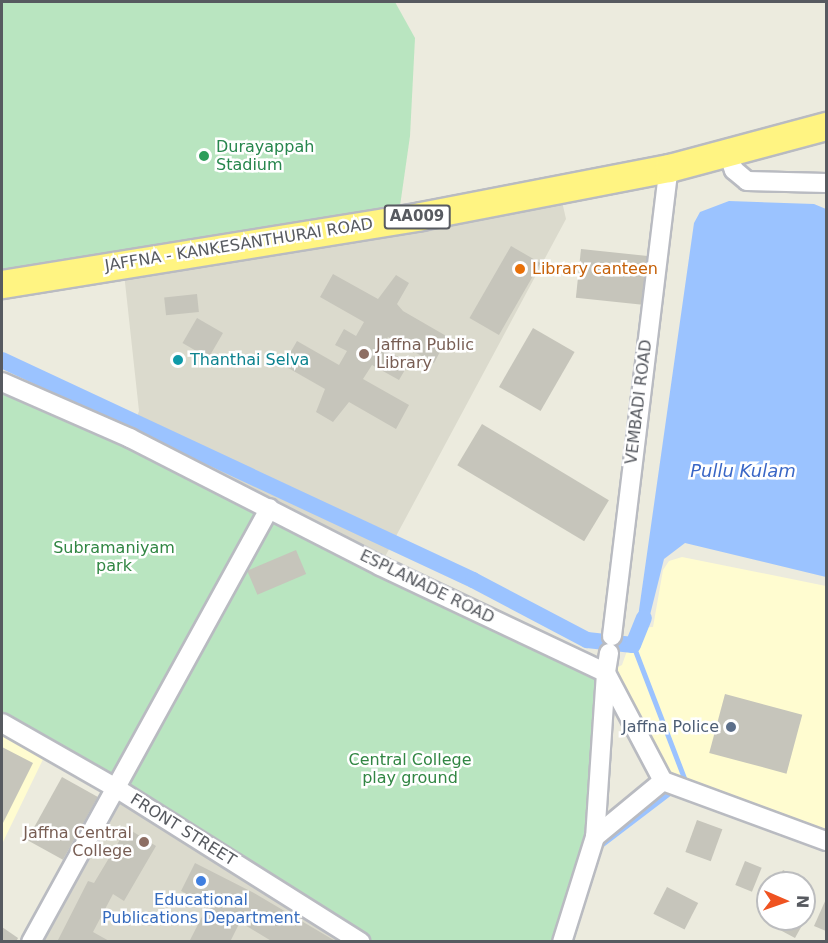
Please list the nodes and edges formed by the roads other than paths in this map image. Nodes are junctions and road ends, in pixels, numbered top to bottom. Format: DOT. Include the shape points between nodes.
graph roads {
  1 [pos="826,126"];
  2 [pos="728,153"];
  3 [pos="669,168"];
  4 [pos="826,183"];
  5 [pos="2,284"];
  6 [pos="2,382"];
  7 [pos="270,508"];
  8 [pos="606,673"];
  9 [pos="2,723"];
  10 [pos="674,785"];
  11 [pos="116,788"];
  12 [pos="595,837"];
  13 [pos="826,841"];
  14 [pos="31,942"];
  15 [pos="361,942"];
  16 [pos="562,942"];
  1 -- 2 [label="highway, JAFFNA - KANKESANTHURAI ROAD / AA009"];
  2 -- 3 [label="highway, JAFFNA - KANKESANTHURAI ROAD / AA009"];
  2 -- 4 [label="street" via="734,170 747,181"];
  3 -- 5 [label="highway, JAFFNA - KANKESANTHURAI ROAD / AA009" via="421,216"];
  3 -- 8 [label="street, VEMBADI ROAD"];
  6 -- 7 [label="street, ESPLANADE ROAD" via="130,438"];
  7 -- 8 [label="street, ESPLANADE ROAD"];
  7 -- 11 [label="street"];
  8 -- 10 [label="street"];
  8 -- 12 [label="street"];
  9 -- 11 [label="street, FRONT STREET"];
  10 -- 12 [label="street"];
  10 -- 13 [label="street"];
  11 -- 14 [label="street"];
  11 -- 15 [label="street, FRONT STREET"];
  12 -- 16 [label="street"];
}
